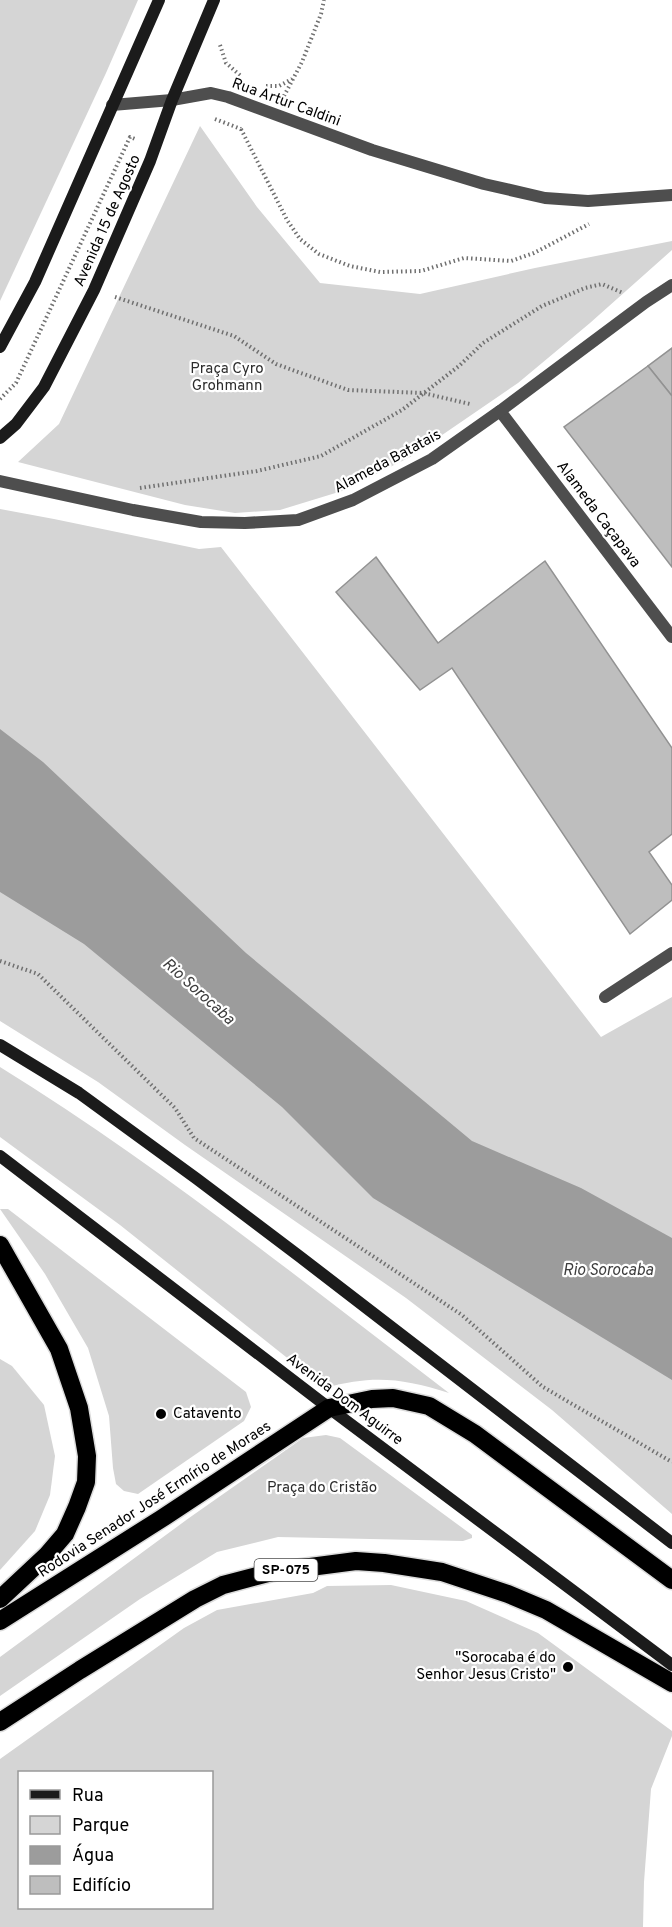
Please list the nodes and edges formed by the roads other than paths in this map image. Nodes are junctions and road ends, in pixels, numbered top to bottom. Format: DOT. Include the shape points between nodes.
graph roads {
  1 [pos="159,0"];
  2 [pos="214,0"];
  3 [pos="172,100"];
  4 [pos="112,105"];
  5 [pos="672,195"];
  6 [pos="672,285"];
  7 [pos="0,346"];
  8 [pos="500,411"];
  9 [pos="0,438"];
  10 [pos="0,481"];
  11 [pos="672,637"];
  12 [pos="672,954"];
  13 [pos="605,997"];
  14 [pos="0,1045"];
  15 [pos="0,1156"];
  16 [pos="0,1245"];
  17 [pos="329,1408"];
  18 [pos="672,1543"];
  19 [pos="672,1580"];
  20 [pos="0,1599"];
  21 [pos="0,1621"];
  22 [pos="672,1665"];
  23 [pos="672,1683"];
  24 [pos="0,1722"];
  1 -- 4 [label="main road"];
  2 -- 3 [label="main road, Avenida 15 de Agosto"];
  3 -- 4 [label="street, Rua Artur Caldini"];
  3 -- 5 [label="street, Rua Artur Caldini" via="211,93 228,97 372,150 545,198 588,201"];
  3 -- 9 [label="main road, Avenida 15 de Agosto" via="150,162 94,290 44,387"];
  4 -- 7 [label="main road" via="35,282"];
  6 -- 8 [label="street, Alameda Batatais"];
  8 -- 10 [label="street, Alameda Batatais" via="432,459 353,500 298,520 201,522"];
  8 -- 11 [label="street, Alameda Caçapava"];
  12 -- 13 [label="street"];
  14 -- 18 [label="main road" via="79,1094 197,1179"];
  15 -- 17 [label="main road, Avenida Dom Aguirre"];
  16 -- 20 [label="highway" via="59,1349 79,1408 87,1456 86,1482 65,1534"];
  17 -- 19 [label="highway" via="393,1398 429,1406 475,1434"];
  17 -- 21 [label="highway, Rodovia Senador José Ermírio de Moraes"];
  17 -- 22 [label="main road, Avenida Dom Aguirre"];
  23 -- 24 [label="highway, SP-075" via="546,1610 508,1594 442,1572 356,1561 272,1572 223,1585"];
}
